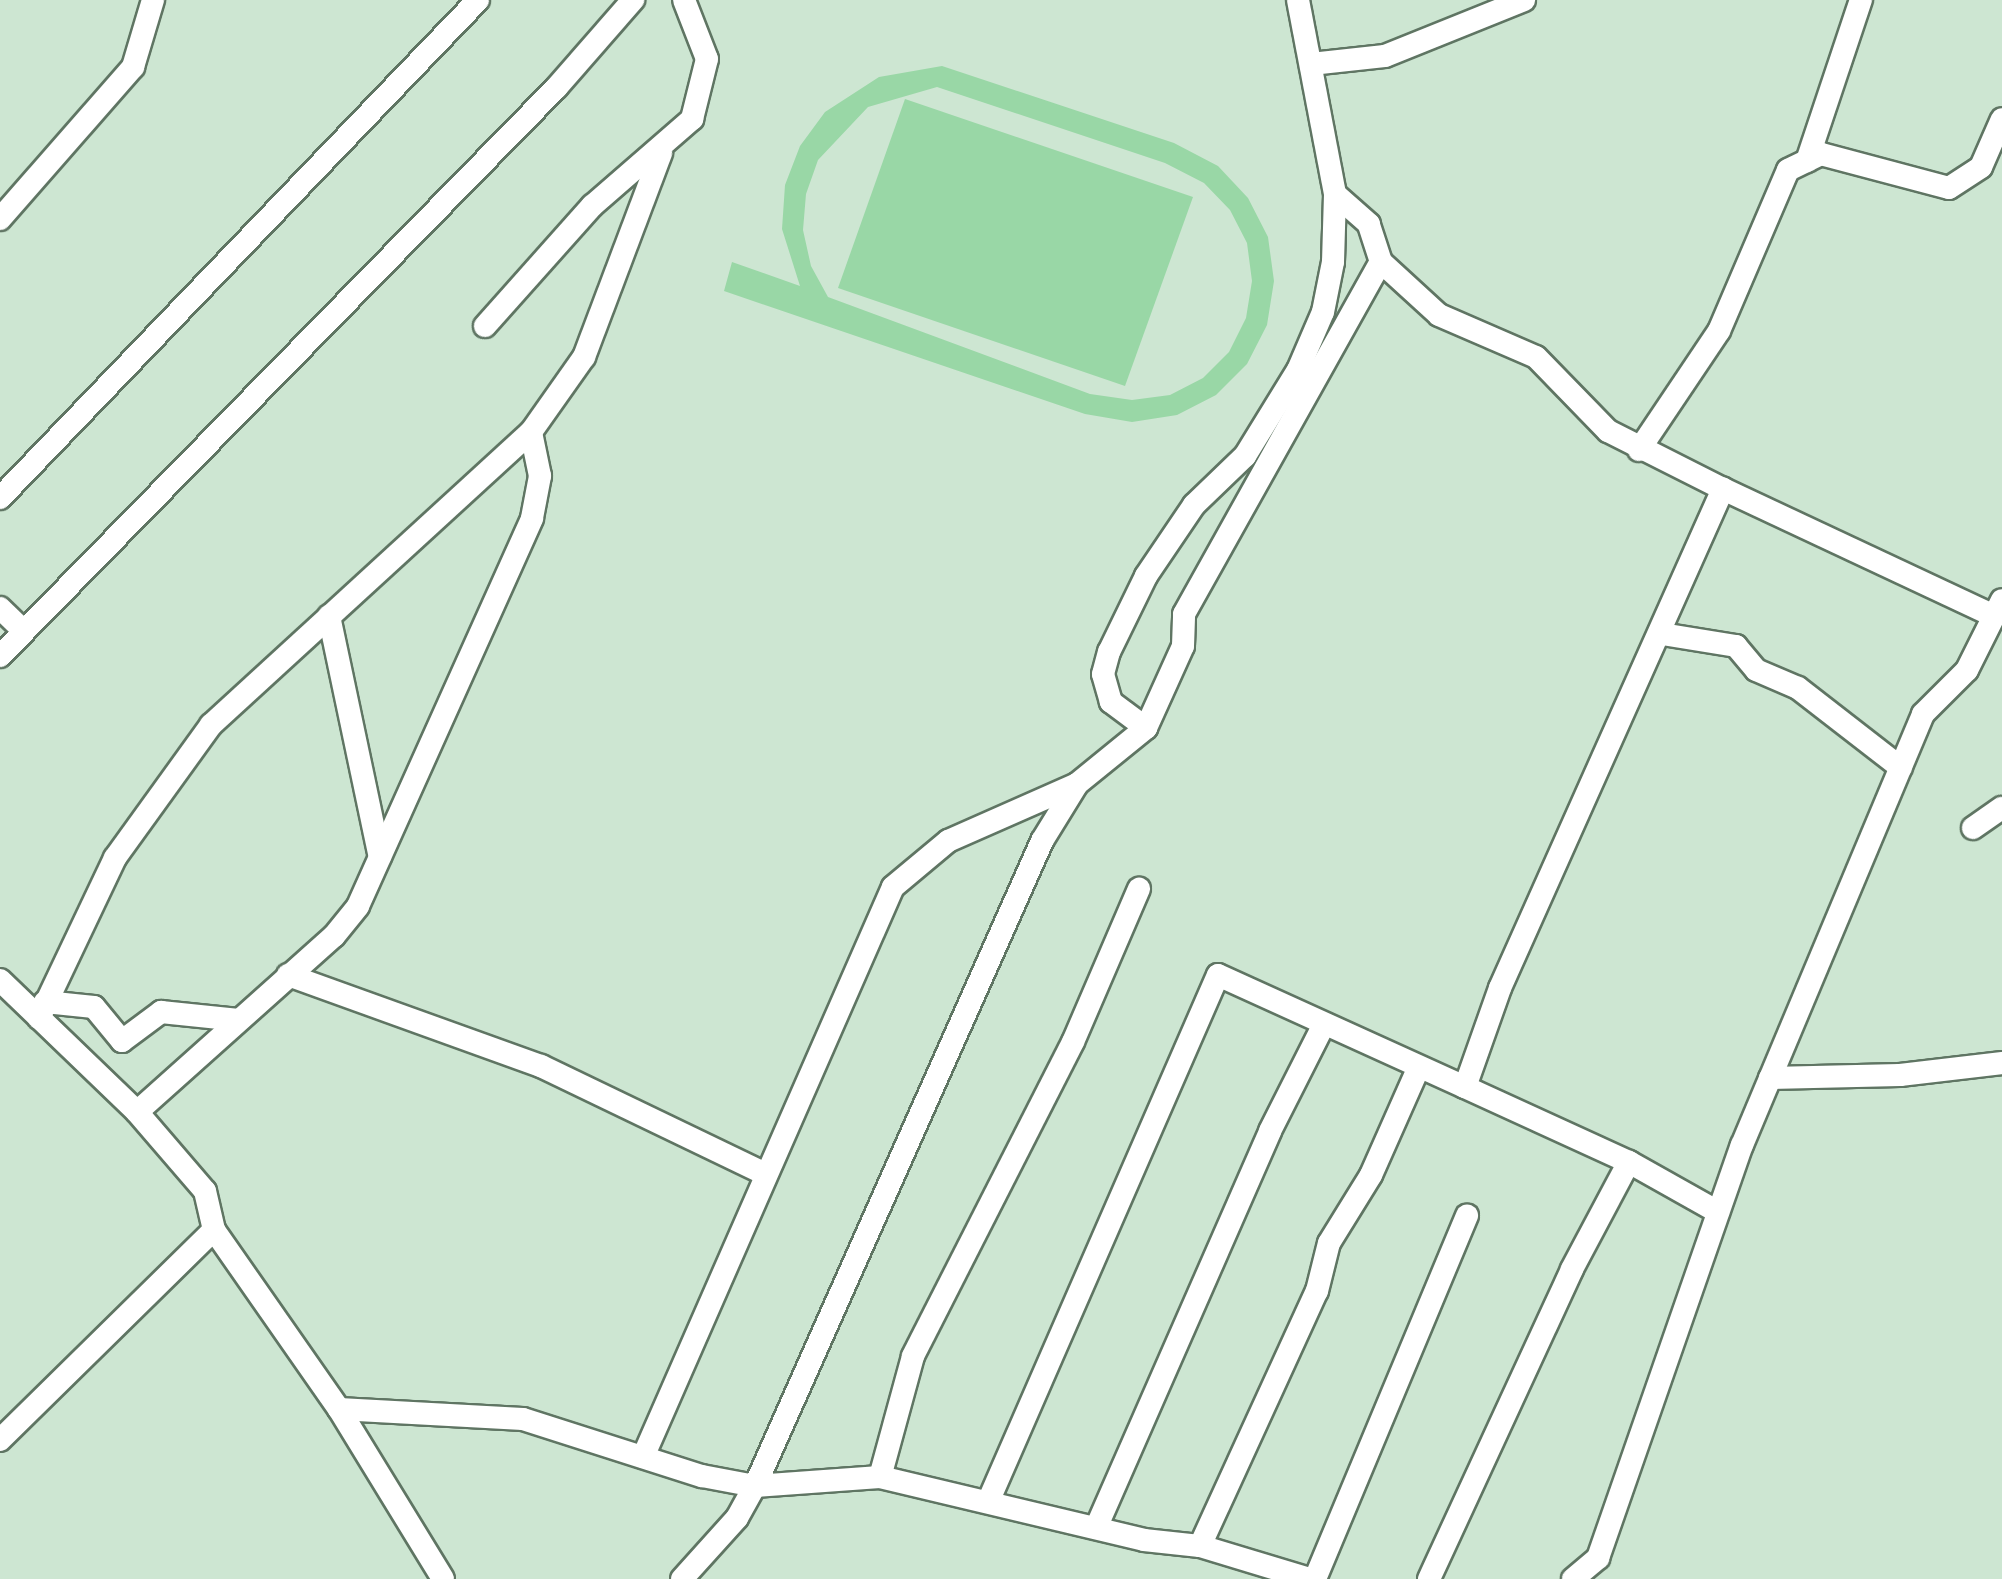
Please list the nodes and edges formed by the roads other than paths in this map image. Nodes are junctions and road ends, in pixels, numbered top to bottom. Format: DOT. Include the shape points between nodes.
graph roads {
  1 [pos="153,0"];
  2 [pos="478,0"];
  3 [pos="633,0"];
  4 [pos="684,0"];
  5 [pos="1298,0"];
  6 [pos="1524,0"];
  7 [pos="1860,0"];
  8 [pos="1311,64"];
  9 [pos="2002,119"];
  10 [pos="661,153"];
  11 [pos="1806,161"];
  12 [pos="1335,194"];
  13 [pos="0,219"];
  14 [pos="1381,262"];
  15 [pos="485,326"];
  16 [pos="532,432"];
  17 [pos="1638,450"];
  18 [pos="1723,489"];
  19 [pos="0,498"];
  20 [pos="0,608"];
  21 [pos="1998,608"];
  22 [pos="329,616"];
  23 [pos="24,631"];
  24 [pos="1662,634"];
  25 [pos="0,656"];
  26 [pos="1146,728"];
  27 [pos="1900,768"];
  28 [pos="1078,784"];
  29 [pos="2002,808"];
  30 [pos="1973,828"];
  31 [pos="380,857"];
  32 [pos="1139,889"];
  33 [pos="288,975"];
  34 [pos="0,980"];
  35 [pos="42,1010"];
  36 [pos="239,1020"];
  37 [pos="1324,1026"];
  38 [pos="2002,1062"];
  39 [pos="1418,1069"];
  40 [pos="1770,1078"];
  41 [pos="1465,1087"];
  42 [pos="137,1112"];
  43 [pos="1630,1162"];
  44 [pos="765,1174"];
  45 [pos="1718,1212"];
  46 [pos="1467,1215"];
  47 [pos="214,1230"];
  48 [pos="339,1409"];
  49 [pos="0,1440"];
  50 [pos="643,1457"];
  51 [pos="880,1477"];
  52 [pos="754,1486"];
  53 [pos="988,1502"];
  54 [pos="1096,1528"];
  55 [pos="1200,1546"];
  56 [pos="443,1579"];
  57 [pos="682,1579"];
  58 [pos="1312,1579"];
  59 [pos="1429,1579"];
  60 [pos="1572,1579"];
  1 -- 13 [label="street" via="133,67"];
  2 -- 19 [label="street"];
  3 -- 23 [label="street" via="544,100"];
  4 -- 10 [label="street" via="701,32 702,93 692,120"];
  5 -- 8 [label="street"];
  6 -- 8 [label="street" via="1384,56"];
  7 -- 11 [label="street"];
  8 -- 12 [label="street"];
  9 -- 11 [label="street" via="1981,167 1949,188 1821,154"];
  10 -- 15 [label="street" via="592,206"];
  10 -- 16 [label="street" via="584,357"];
  11 -- 17 [label="street" via="1788,170 1719,331"];
  12 -- 14 [label="street" via="1368,224"];
  12 -- 26 [label="street" via="1326,296 1298,370 1246,456 1194,505 1146,576 1109,652 1103,674 1111,702"];
  14 -- 17 [label="street" via="1439,315 1536,357 1608,432"];
  14 -- 26 [label="street" via="1184,614 1183,646"];
  16 -- 22 [label="street"];
  16 -- 31 [label="street" via="540,476 532,518"];
  17 -- 18 [label="street"];
  18 -- 21 [label="street"];
  18 -- 24 [label="street"];
  20 -- 23 [label="street"];
  21 -- 27 [label="street" via="1967,670 1922,714"];
  22 -- 31 [label="street"];
  22 -- 35 [label="street" via="210,725 151,804 115,858"];
  23 -- 25 [label="street"];
  24 -- 27 [label="street" via="1736,646 1756,670 1798,688"];
  24 -- 41 [label="street" via="1500,988"];
  26 -- 28 [label="street"];
  27 -- 40 [label="street"];
  28 -- 44 [label="street" via="992,818 904,871"];
  28 -- 52 [label="street" via="1012,904"];
  29 -- 30 [label="street"];
  31 -- 33 [label="street" via="358,906"];
  32 -- 51 [label="street" via="1073,1042 913,1356"];
  33 -- 36 [label="street"];
  33 -- 44 [label="street" via="541,1066"];
  34 -- 35 [label="street"];
  35 -- 36 [label="street" via="94,1007 122,1041 161,1012"];
  35 -- 42 [label="street"];
  36 -- 42 [label="street"];
  37 -- 39 [label="street"];
  37 -- 53 [label="street" via="1218,975"];
  37 -- 54 [label="street" via="1270,1131"];
  38 -- 40 [label="street" via="1900,1075"];
  39 -- 41 [label="street"];
  39 -- 55 [label="street" via="1371,1175 1329,1243 1318,1291"];
  40 -- 45 [label="street"];
  41 -- 43 [label="street"];
  42 -- 47 [label="street" via="205,1191"];
  43 -- 45 [label="street"];
  43 -- 59 [label="street" via="1572,1269"];
  44 -- 50 [label="street"];
  45 -- 60 [label="street" via="1598,1558"];
  46 -- 58 [label="street"];
  47 -- 48 [label="street"];
  47 -- 49 [label="street"];
  48 -- 50 [label="street" via="523,1419"];
  48 -- 56 [label="street"];
  50 -- 52 [label="street"];
  51 -- 52 [label="street"];
  51 -- 53 [label="street"];
  52 -- 57 [label="street" via="737,1518"];
  53 -- 54 [label="street"];
  54 -- 55 [label="street"];
  55 -- 58 [label="street"];
}
